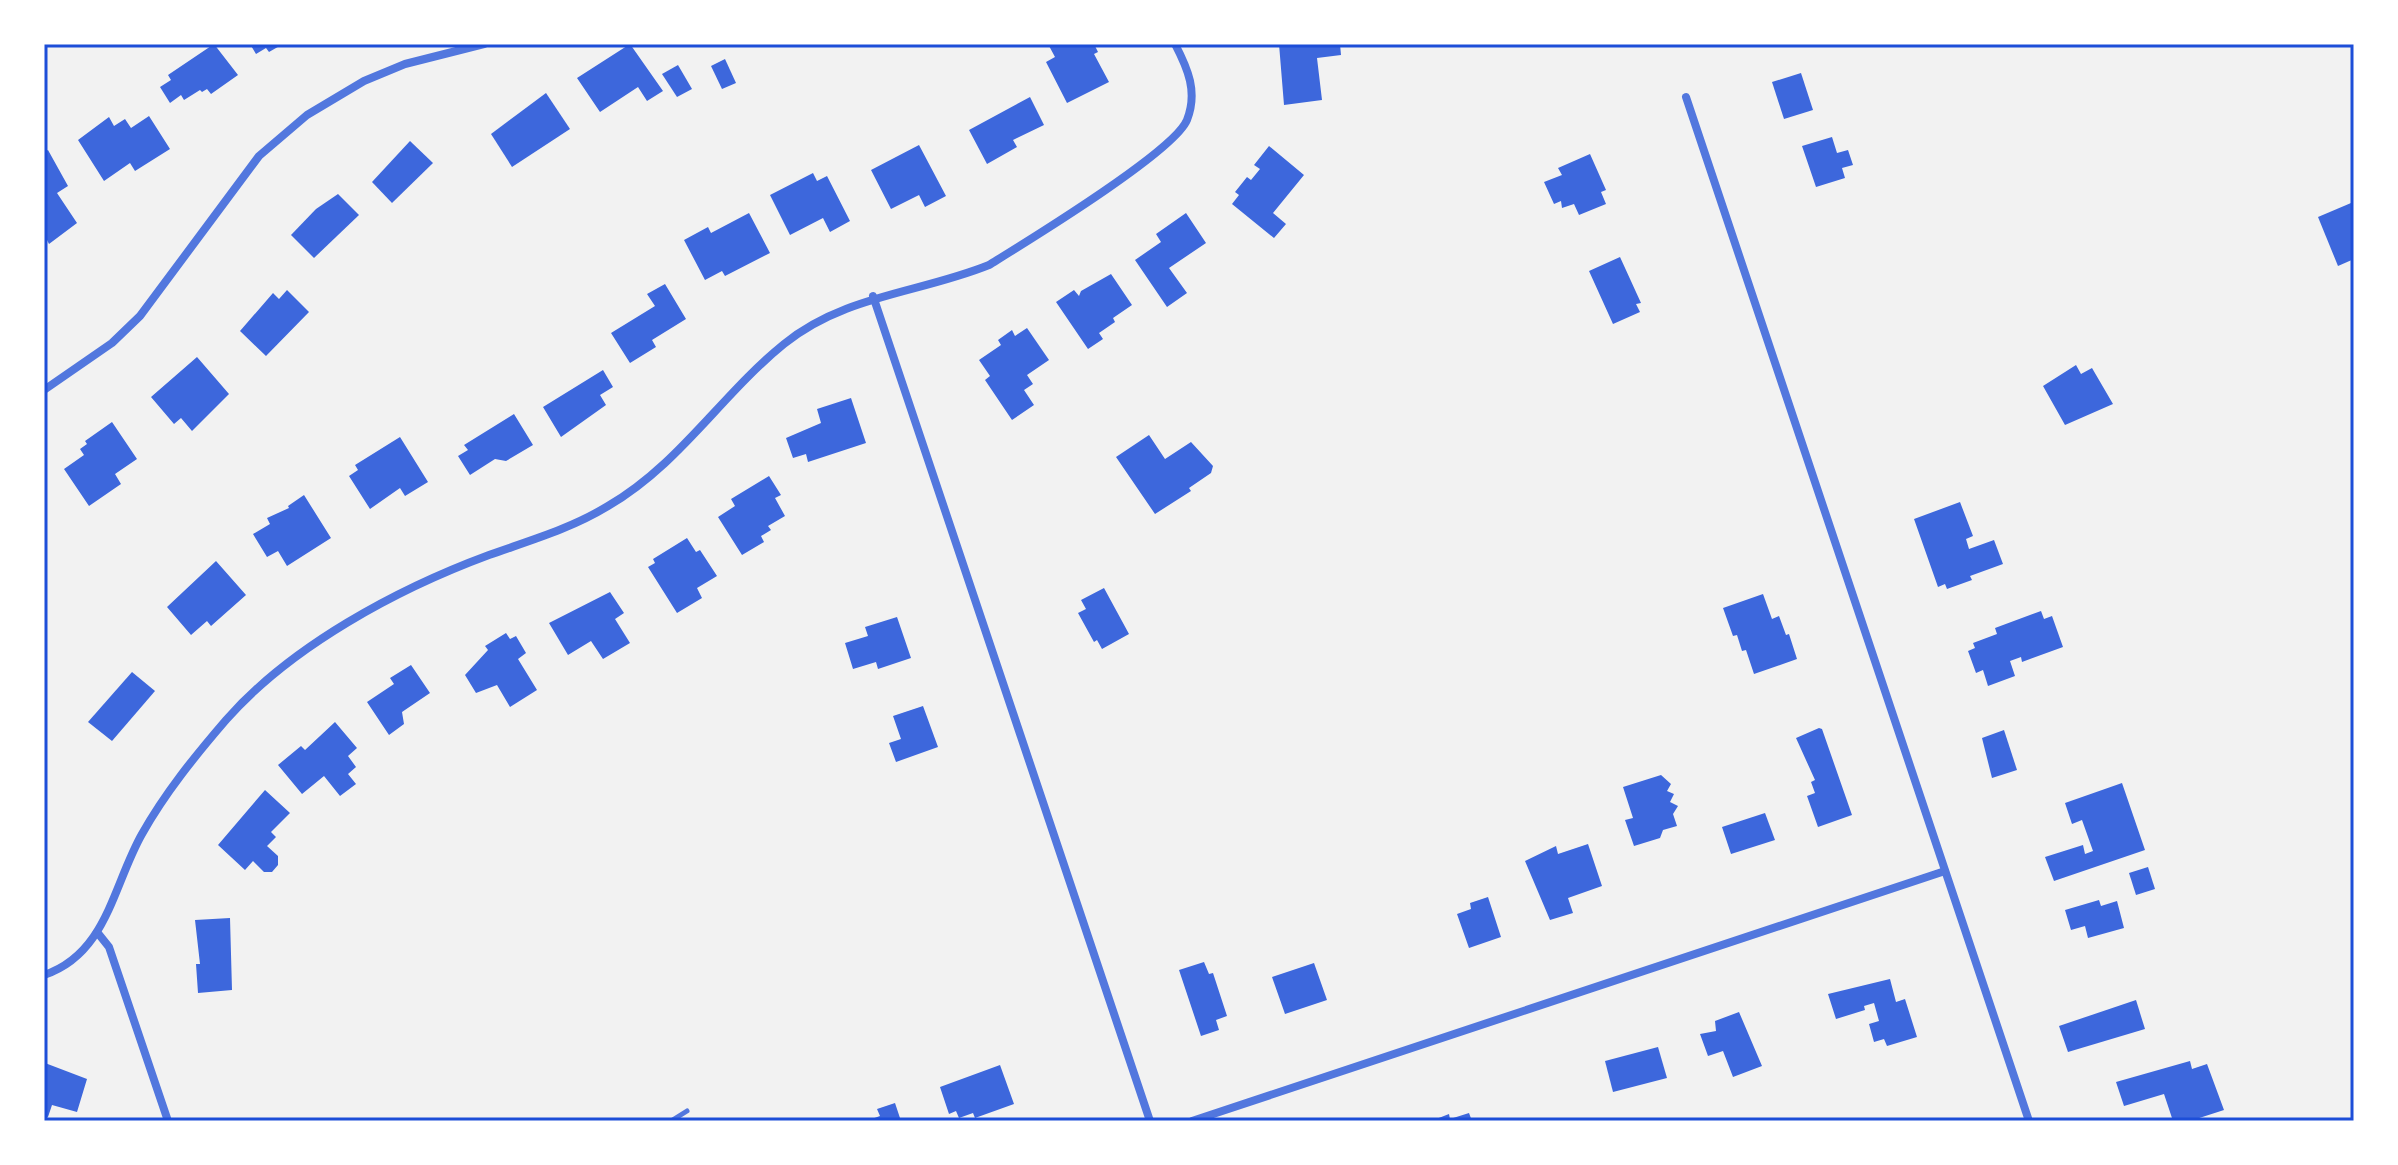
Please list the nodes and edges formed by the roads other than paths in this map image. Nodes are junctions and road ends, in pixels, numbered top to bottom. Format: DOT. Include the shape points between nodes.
graph roads {
  1 [pos="484,44"];
  2 [pos="1175,44"];
  3 [pos="1686,97"];
  4 [pos="873,296"];
  5 [pos="44,390"];
  6 [pos="1945,871"];
  7 [pos="97,932"];
  8 [pos="44,975"];
  9 [pos="687,1111"];
  10 [pos="168,1121"];
  11 [pos="671,1121"];
  12 [pos="1150,1121"];
  13 [pos="1192,1121"];
  14 [pos="2029,1121"];
  1 -- 5 [label="street" via="405,64 307,115 259,156 140,316 112,343"];
  2 -- 4 [label="street" via="1193,96 1182,131 1168,145 989,265"];
  3 -- 6 [label="street"];
  4 -- 7 [label="street" via="785,343 737,387 689,443 612,504 561,531 408,589 278,670 227,719 178,778 141,835"];
  4 -- 12 [label="street"];
  6 -- 13 [label="street"];
  6 -- 14 [label="street"];
  7 -- 8 [label="street" via="72,962"];
  7 -- 10 [label="street" via="109,947"];
  9 -- 11 [label="lane"];
}
